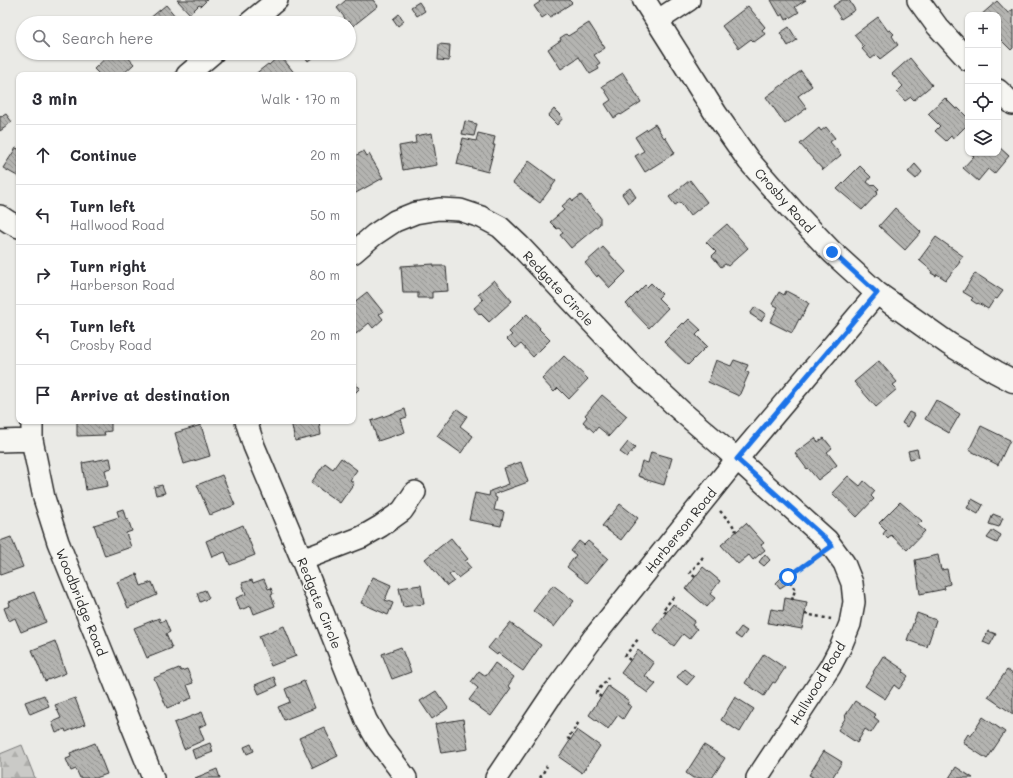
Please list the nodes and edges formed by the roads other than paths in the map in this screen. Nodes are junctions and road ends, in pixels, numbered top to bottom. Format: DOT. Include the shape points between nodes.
graph roads {
  1 [pos="277,0"];
  2 [pos="644,0"];
  3 [pos="689,0"];
  4 [pos="918,0"];
  5 [pos="258,16"];
  6 [pos="657,21"];
  7 [pos="965,57"];
  8 [pos="205,60"];
  9 [pos="191,72"];
  10 [pos="1001,93"];
  11 [pos="1013,104"];
  12 [pos="0,216"];
  13 [pos="16,226"];
  14 [pos="356,250"];
  15 [pos="877,293"];
  16 [pos="1013,381"];
  17 [pos="247,424"];
  18 [pos="32,430"];
  19 [pos="0,441"];
  20 [pos="737,459"];
  21 [pos="415,492"];
  22 [pos="302,560"];
  23 [pos="153,778"];
  24 [pos="406,778"];
  25 [pos="496,778"];
  26 [pos="757,778"];
  1 -- 5 [label="street"];
  2 -- 6 [label="main road, Crosby Road"];
  3 -- 6 [label="street"];
  4 -- 7 [label="street"];
  6 -- 15 [label="main road, Crosby Road" via="749,161 832,252"];
  8 -- 9 [label="street"];
  10 -- 11 [label="street"];
  12 -- 13 [label="street"];
  14 -- 20 [label="street, Redgate Circle" via="395,221 415,213 439,209 460,210 500,227 635,368"];
  15 -- 16 [label="main road, Crosby Road" via="949,344"];
  15 -- 20 [label="street, Harberson Road"];
  17 -- 22 [label="street, Redgate Circle"];
  18 -- 19 [label="street"];
  18 -- 23 [label="street, Woodbridge Road" via="44,498 58,542"];
  20 -- 25 [label="street, Harberson Road" via="594,637"];
  20 -- 26 [label="street, Hallwood Road" via="832,546 844,563 852,583 854,602 850,624 830,667"];
  21 -- 22 [label="street" via="402,510 381,526 362,537"];
  22 -- 24 [label="street, Redgate Circle" via="366,720 378,741"];
}
